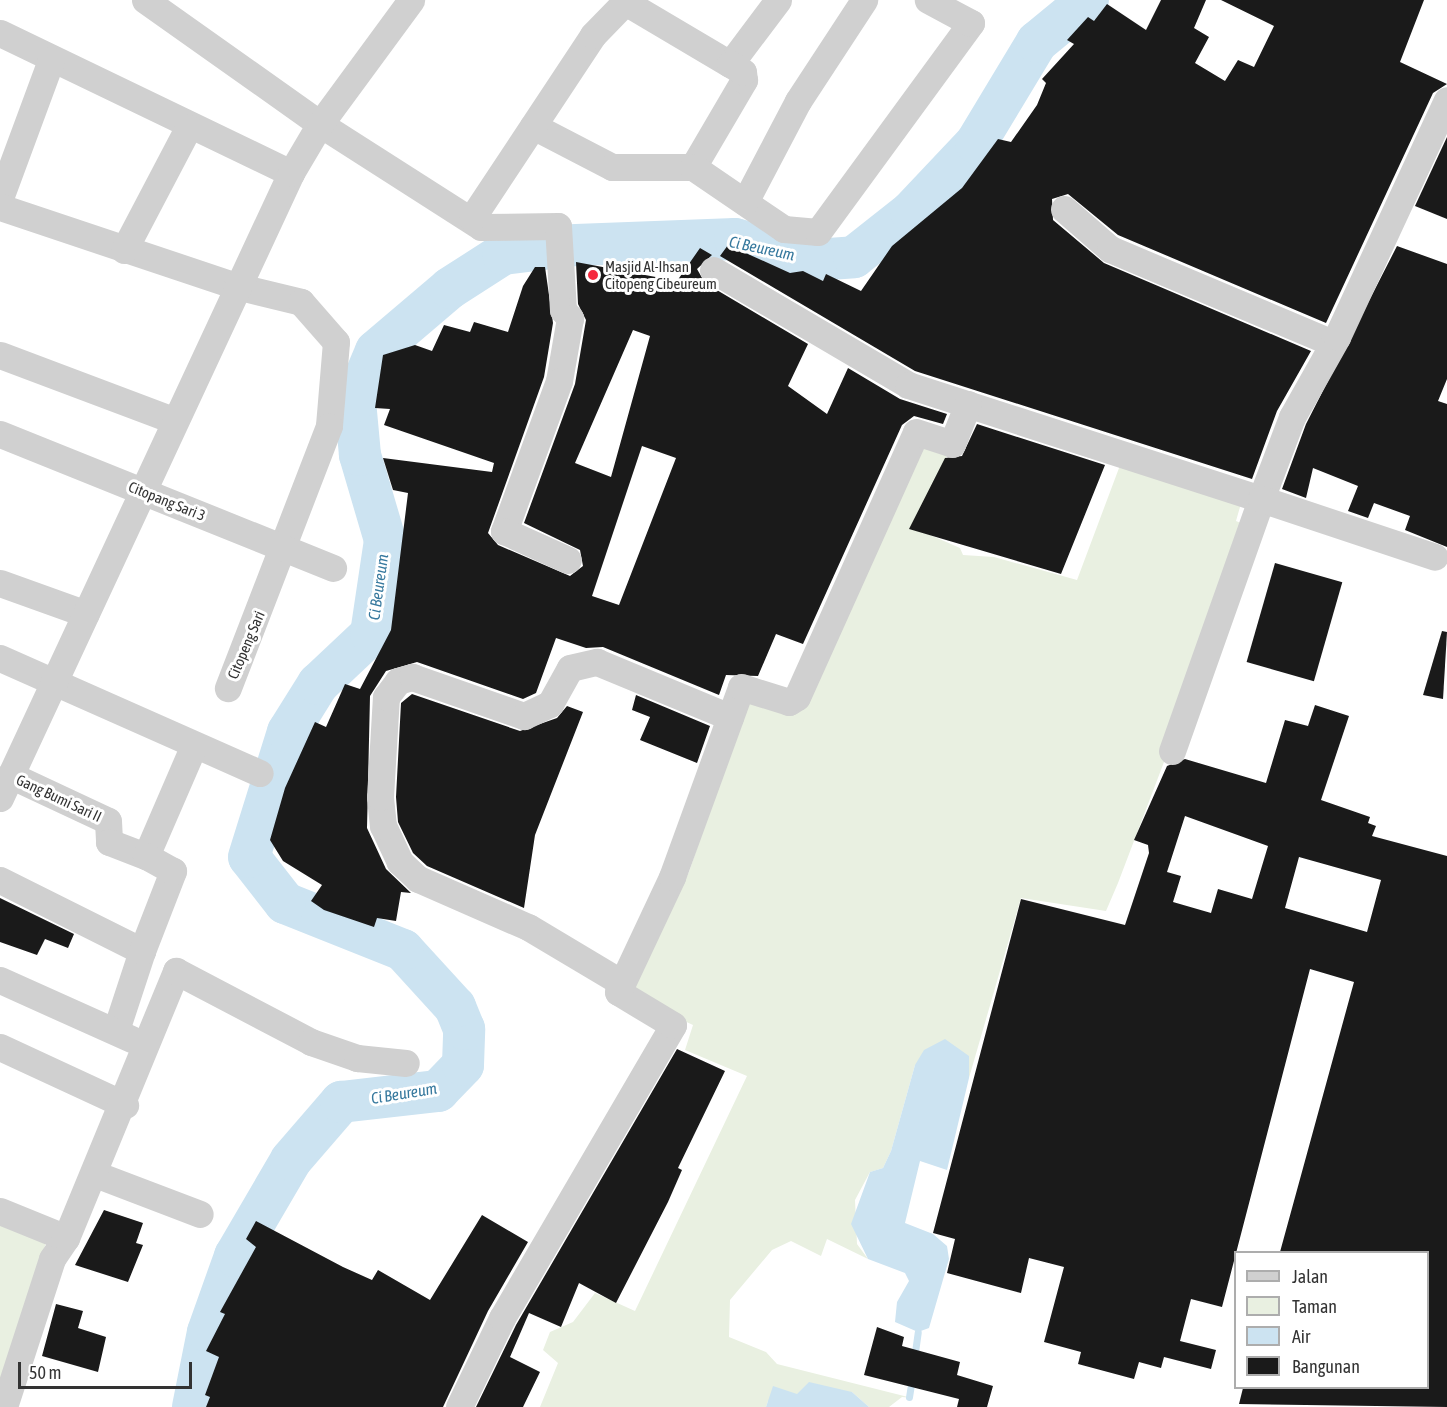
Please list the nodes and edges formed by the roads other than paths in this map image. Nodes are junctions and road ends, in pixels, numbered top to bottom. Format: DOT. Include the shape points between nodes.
graph roads {
  1 [pos="145,0"];
  2 [pos="411,0"];
  3 [pos="778,0"];
  4 [pos="864,0"];
  5 [pos="928,0"];
  6 [pos="626,1"];
  7 [pos="0,33"];
  8 [pos="51,60"];
  9 [pos="730,64"];
  10 [pos="1447,100"];
  11 [pos="320,124"];
  12 [pos="533,126"];
  13 [pos="188,128"];
  14 [pos="693,166"];
  15 [pos="291,174"];
  16 [pos="0,198"];
  17 [pos="745,202"];
  18 [pos="0,207"];
  19 [pos="1064,209"];
  20 [pos="472,218"];
  21 [pos="124,250"];
  22 [pos="713,270"];
  23 [pos="237,286"];
  24 [pos="1333,343"];
  25 [pos="0,355"];
  26 [pos="968,404"];
  27 [pos="172,420"];
  28 [pos="0,434"];
  29 [pos="144,492"];
  30 [pos="1261,499"];
  31 [pos="284,548"];
  32 [pos="1435,556"];
  33 [pos="568,560"];
  34 [pos="333,568"];
  35 [pos="0,583"];
  36 [pos="86,614"];
  37 [pos="0,658"];
  38 [pos="53,680"];
  39 [pos="228,688"];
  40 [pos="730,717"];
  41 [pos="194,745"];
  42 [pos="1172,751"];
  43 [pos="260,773"];
  44 [pos="5,786"];
  45 [pos="146,856"];
  46 [pos="0,880"];
  47 [pos="142,951"];
  48 [pos="0,980"];
  49 [pos="622,983"];
  50 [pos="116,1030"];
  51 [pos="0,1047"];
  52 [pos="148,1048"];
  53 [pos="406,1063"];
  54 [pos="125,1106"];
  55 [pos="95,1174"];
  56 [pos="0,1211"];
  57 [pos="200,1214"];
  58 [pos="66,1238"];
  59 [pos="4,1407"];
  60 [pos="459,1407"];
  1 -- 11 [label="street"];
  2 -- 11 [label="street"];
  3 -- 9 [label="street"];
  4 -- 17 [label="street" via="798,101"];
  5 -- 17 [label="street" via="971,23 820,230 788,231"];
  6 -- 9 [label="street"];
  6 -- 12 [label="street" via="593,35"];
  7 -- 8 [label="street"];
  8 -- 13 [label="street"];
  8 -- 16 [label="street"];
  9 -- 14 [label="street" via="743,72 744,80"];
  10 -- 24 [label="street"];
  11 -- 15 [label="street"];
  11 -- 20 [label="street"];
  12 -- 14 [label="street" via="612,166"];
  12 -- 20 [label="street"];
  13 -- 15 [label="street"];
  13 -- 21 [label="street"];
  14 -- 17 [label="street"];
  15 -- 23 [label="street"];
  18 -- 21 [label="street, Citopeng Sari"];
  19 -- 24 [label="street" via="1110,249"];
  20 -- 33 [label="street" via="480,227 558,226 563,310 570,318 559,381 504,531"];
  21 -- 23 [label="street, Citopeng Sari"];
  22 -- 26 [label="street" via="908,385"];
  23 -- 27 [label="street"];
  23 -- 31 [label="street, Citopeng Sari" via="301,302 336,342 329,426"];
  24 -- 30 [label="street" via="1292,417"];
  25 -- 27 [label="street"];
  26 -- 30 [label="street"];
  26 -- 40 [label="street" via="952,444 916,432 797,697 789,702 741,687"];
  27 -- 29 [label="street"];
  28 -- 29 [label="street, Citopang Sari 3"];
  29 -- 31 [label="street, Citopang Sari 3"];
  29 -- 36 [label="street"];
  30 -- 32 [label="street"];
  30 -- 42 [label="street"];
  31 -- 34 [label="street, Citopang Sari 3"];
  31 -- 39 [label="street, Citopeng Sari"];
  35 -- 36 [label="street"];
  36 -- 38 [label="street"];
  37 -- 38 [label="street"];
  38 -- 41 [label="street"];
  38 -- 44 [label="street"];
  40 -- 49 [label="street" via="672,877"];
  40 -- 49 [label="street" via="597,662 570,668 549,704 524,716 411,677 398,681 386,697 380,797 383,826 400,862 418,879 528,927"];
  41 -- 43 [label="street"];
  41 -- 45 [label="street"];
  44 -- 45 [label="street, Gang Bumi Sari II" via="108,821 109,842"];
  45 -- 47 [label="street" via="173,871"];
  46 -- 47 [label="street"];
  47 -- 50 [label="street"];
  48 -- 50 [label="street"];
  49 -- 60 [label="street" via="618,992 673,1025 502,1318"];
  50 -- 52 [label="street"];
  51 -- 54 [label="street"];
  52 -- 53 [label="street" via="176,971 310,1042 357,1058"];
  52 -- 54 [label="street"];
  54 -- 55 [label="street"];
  55 -- 57 [label="street"];
  55 -- 58 [label="street"];
  56 -- 58 [label="street"];
  58 -- 59 [label="street" via="52,1259"];
}
